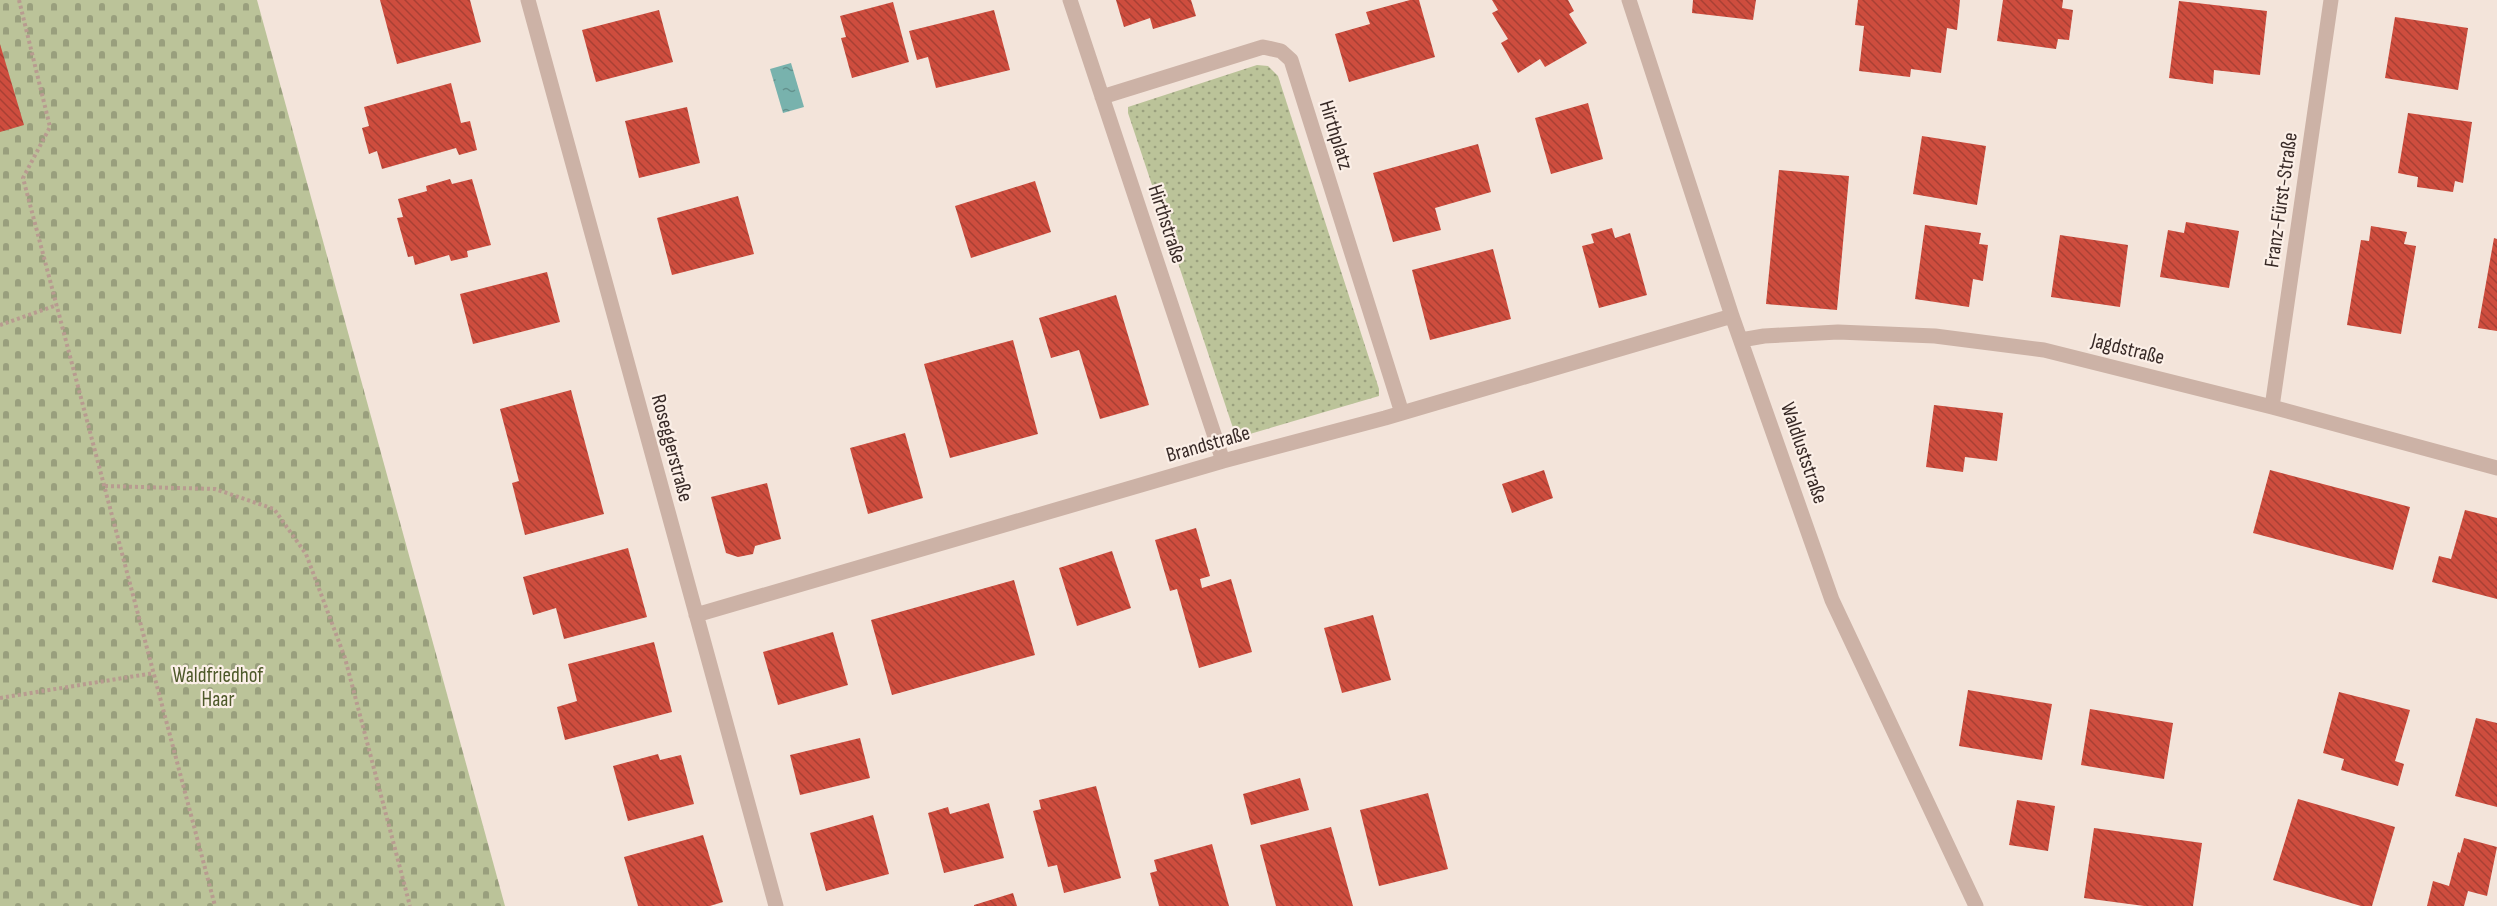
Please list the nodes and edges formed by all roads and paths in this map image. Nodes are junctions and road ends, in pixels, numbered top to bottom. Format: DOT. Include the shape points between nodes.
graph roads {
  1 [pos="19,0"];
  2 [pos="528,0"];
  3 [pos="1070,0"];
  4 [pos="1629,0"];
  5 [pos="2331,0"];
  6 [pos="1102,97"];
  7 [pos="57,305"];
  8 [pos="1732,316"];
  9 [pos="0,325"];
  10 [pos="1741,340"];
  11 [pos="2272,407"];
  12 [pos="1402,413"];
  13 [pos="1223,461"];
  14 [pos="2497,468"];
  15 [pos="105,486"];
  16 [pos="696,615"];
  17 [pos="154,673"];
  18 [pos="0,698"];
  19 [pos="215,906"];
  20 [pos="410,906"];
  21 [pos="776,906"];
  22 [pos="1976,906"];
  1 -- 7 [label="path" via="50,127 23,178"];
  2 -- 16 [label="street, Roseggerstraße"];
  3 -- 6 [label="street, Hirthstraße"];
  4 -- 8 [label="street, Waldluststraße"];
  5 -- 11 [label="street, Franz-Fürst-Straße"];
  6 -- 12 [label="street, Hirthplatz" via="1263,47 1281,51 1291,60"];
  6 -- 13 [label="street, Hirthstraße"];
  7 -- 9 [label="path"];
  7 -- 15 [label="path"];
  8 -- 10 [label="street, Waldluststraße"];
  8 -- 12 [label="street, Brandstraße"];
  10 -- 11 [label="street, Jagdstraße" via="1838,332 1946,338 2044,350"];
  10 -- 22 [label="street, Waldluststraße" via="1832,600"];
  11 -- 14 [label="street, Jagdstraße"];
  12 -- 13 [label="street, Brandstraße"];
  13 -- 16 [label="street, Brandstraße"];
  15 -- 17 [label="path"];
  15 -- 20 [label="path" via="215,489 274,509 306,554 345,658"];
  16 -- 21 [label="street, Roseggerstraße"];
  17 -- 18 [label="path"];
  17 -- 19 [label="path"];
}
